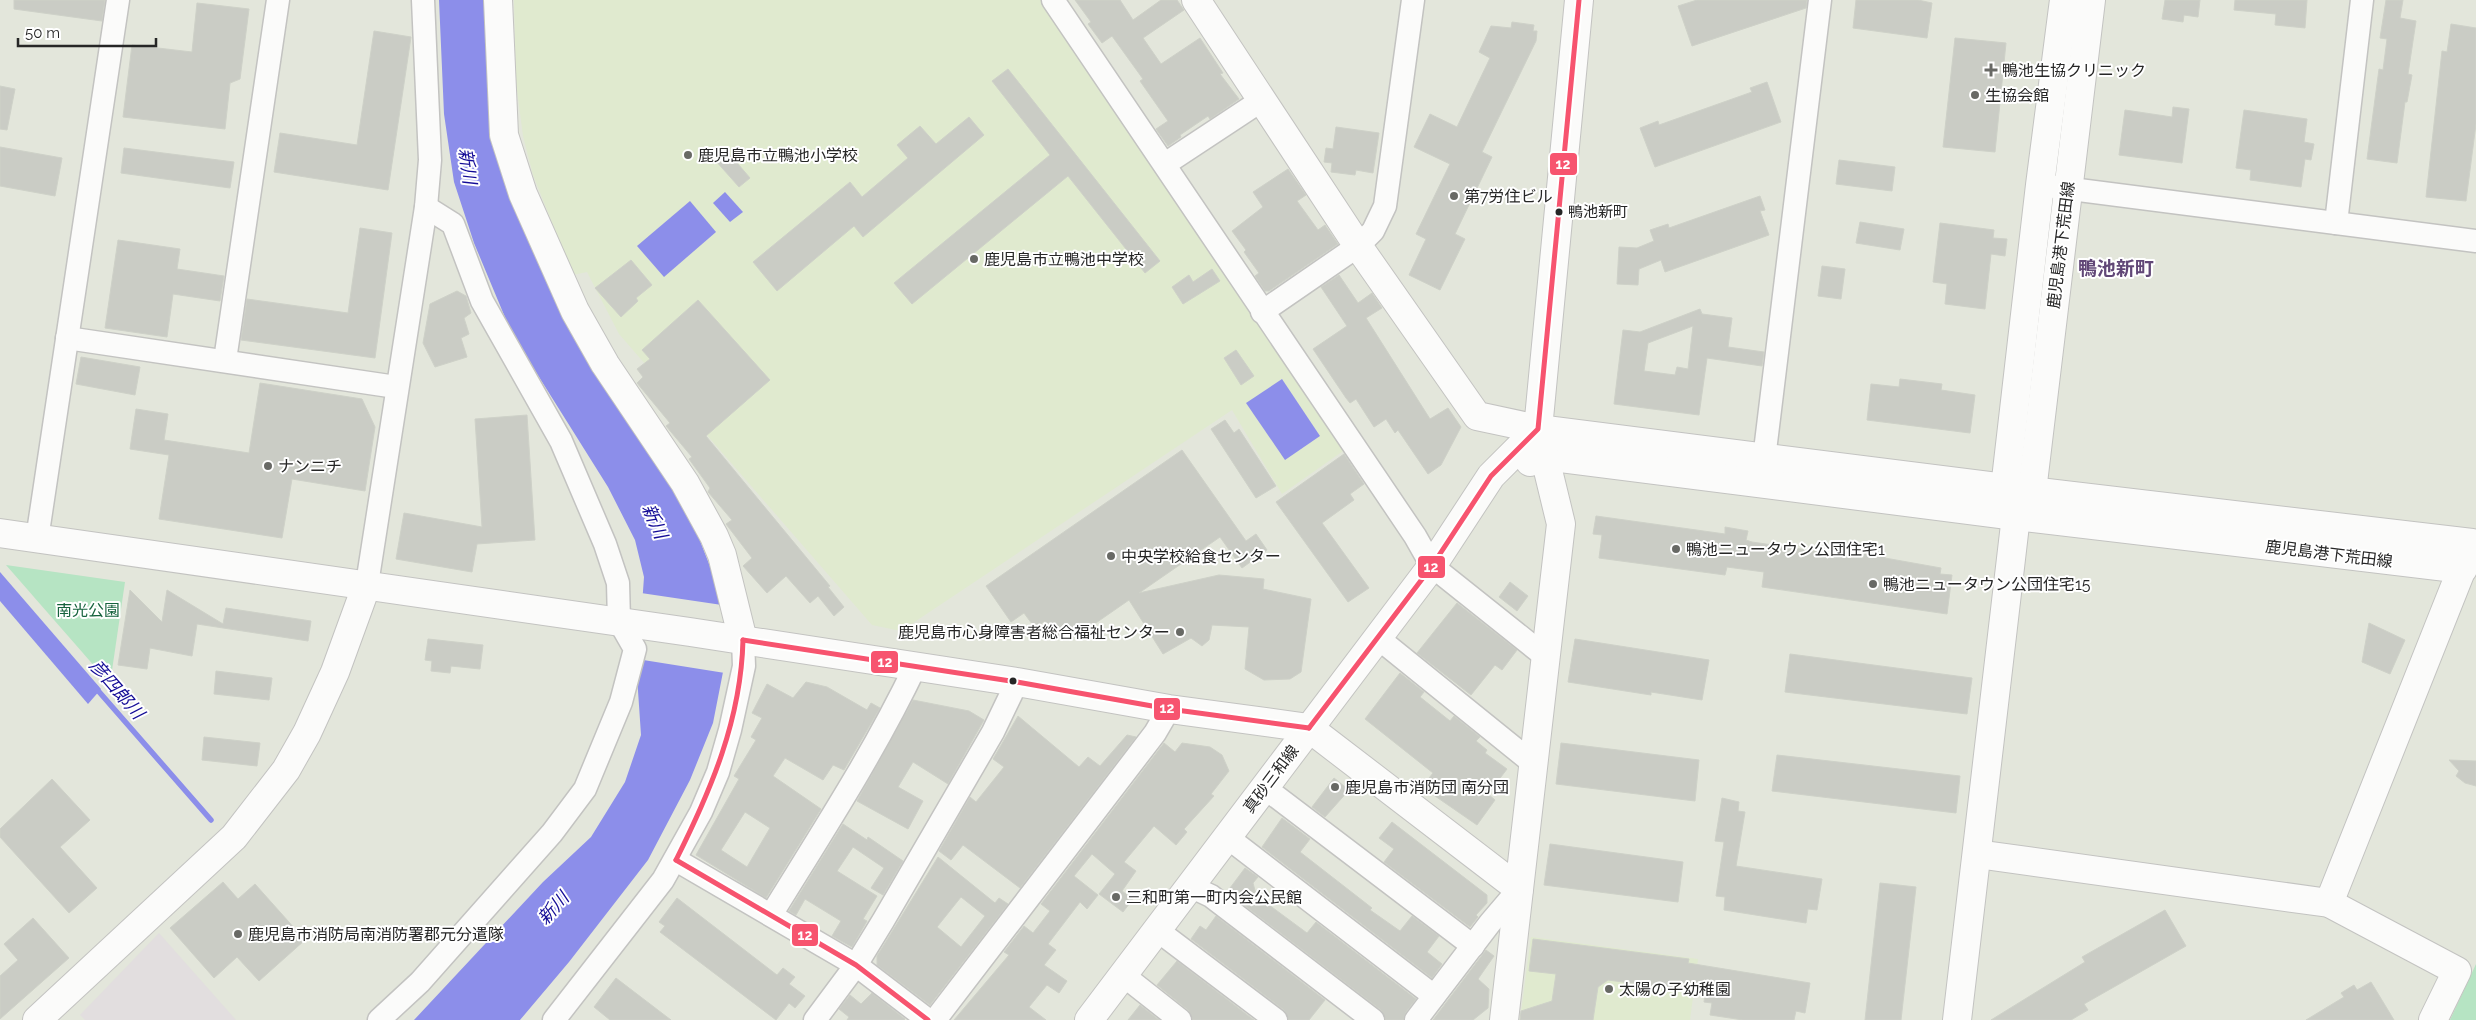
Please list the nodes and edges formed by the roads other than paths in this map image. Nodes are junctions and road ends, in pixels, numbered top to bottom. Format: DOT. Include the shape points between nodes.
graph roads {
  1 [pos="118,0"];
  2 [pos="278,0"];
  3 [pos="423,0"];
  4 [pos="498,0"];
  5 [pos="1053,0"];
  6 [pos="1196,0"];
  7 [pos="1414,0"];
  8 [pos="1579,0"];
  9 [pos="1820,0"];
  10 [pos="2064,0"];
  11 [pos="2091,0"];
  12 [pos="2362,0"];
  13 [pos="1262,100"];
  14 [pos="1165,164"];
  15 [pos="2040,185"];
  16 [pos="2068,188"];
  17 [pos="426,208"];
  18 [pos="2336,223"];
  19 [pos="2476,241"];
  20 [pos="1358,246"];
  21 [pos="1262,312"];
  22 [pos="67,338"];
  23 [pos="224,360"];
  24 [pos="396,387"];
  25 [pos="1538,429"];
  26 [pos="1545,456"];
  27 [pos="1764,459"];
  28 [pos="1491,476"];
  29 [pos="2005,488"];
  30 [pos="2032,491"];
  31 [pos="2016,516"];
  32 [pos="0,533"];
  33 [pos="37,538"];
  34 [pos="2474,539"];
  35 [pos="1432,566"];
  36 [pos="2463,569"];
  37 [pos="367,584"];
  38 [pos="619,621"];
  39 [pos="1378,638"];
  40 [pos="737,639"];
  41 [pos="1546,657"];
  42 [pos="915,667"];
  43 [pos="1016,682"];
  44 [pos="1169,709"];
  45 [pos="1309,728"];
  46 [pos="1534,764"];
  47 [pos="1265,788"];
  48 [pos="1227,837"];
  49 [pos="1977,854"];
  50 [pos="676,860"];
  51 [pos="1190,886"];
  52 [pos="1519,889"];
  53 [pos="2329,903"];
  54 [pos="771,915"];
  55 [pos="1157,930"];
  56 [pos="1473,946"];
  57 [pos="856,965"];
  58 [pos="1123,975"];
  59 [pos="1434,996"];
  60 [pos="37,1020"];
  61 [pos="379,1020"];
  62 [pos="554,1020"];
  63 [pos="815,1020"];
  64 [pos="928,1020"];
  65 [pos="935,1020"];
  66 [pos="1089,1020"];
  67 [pos="1180,1020"];
  68 [pos="1276,1020"];
  69 [pos="1373,1020"];
  70 [pos="1416,1020"];
  71 [pos="1504,1020"];
  72 [pos="1957,1020"];
  73 [pos="2434,1020"];
  1 -- 22 [label="street"];
  2 -- 23 [label="street"];
  3 -- 17 [label="street" via="430,160"];
  4 -- 40 [label="street" via="504,135 522,194 575,311 605,364 685,483 714,536 722,556"];
  5 -- 14 [label="street"];
  6 -- 13 [label="street"];
  7 -- 20 [label="street" via="1385,206 1373,232"];
  8 -- 25 [label="street"];
  9 -- 27 [label="street"];
  10 -- 15 [label="street, 鹿児島港下荒田線"];
  11 -- 16 [label="street, 鹿児島港下荒田線"];
  12 -- 18 [label="street"];
  13 -- 14 [label="street"];
  13 -- 20 [label="street"];
  14 -- 21 [label="street"];
  15 -- 16 [label="street"];
  15 -- 29 [label="street, 鹿児島港下荒田線"];
  16 -- 18 [label="street"];
  16 -- 30 [label="street, 鹿児島港下荒田線"];
  17 -- 24 [label="street"];
  17 -- 38 [label="street" via="453,224 482,301 561,441 618,583"];
  18 -- 19 [label="street"];
  20 -- 21 [label="street"];
  20 -- 25 [label="street" via="1477,416"];
  21 -- 35 [label="street" via="1415,536"];
  22 -- 23 [label="street"];
  22 -- 33 [label="street"];
  23 -- 24 [label="street"];
  24 -- 37 [label="street"];
  25 -- 26 [label="street"];
  25 -- 27 [label="street"];
  25 -- 28 [label="street, 真砂三和線"];
  26 -- 28 [label="street"];
  26 -- 31 [label="street"];
  26 -- 41 [label="street" via="1561,524"];
  27 -- 29 [label="street"];
  28 -- 35 [label="street, 真砂三和線"];
  29 -- 30 [label="street, 鹿児島港下荒田線"];
  29 -- 31 [label="street, 鹿児島港下荒田線"];
  30 -- 31 [label="street"];
  30 -- 34 [label="street, 鹿児島港下荒田線"];
  31 -- 36 [label="street, 鹿児島港下荒田線"];
  31 -- 49 [label="street"];
  32 -- 33 [label="street"];
  33 -- 37 [label="street"];
  34 -- 36 [label="street"];
  35 -- 39 [label="street, 真砂三和線"];
  35 -- 41 [label="street"];
  36 -- 53 [label="street"];
  37 -- 38 [label="street"];
  37 -- 60 [label="street" via="332,680 286,770 234,837"];
  38 -- 40 [label="street"];
  38 -- 61 [label="street" via="635,649 621,702 585,789 552,834 420,982"];
  39 -- 45 [label="street, 真砂三和線"];
  39 -- 46 [label="street"];
  40 -- 42 [label="street"];
  40 -- 50 [label="street" via="744,666 718,772"];
  41 -- 46 [label="street"];
  42 -- 43 [label="street"];
  42 -- 54 [label="street" via="843,797"];
  43 -- 44 [label="street"];
  43 -- 57 [label="street" via="993,732"];
  44 -- 45 [label="street"];
  44 -- 65 [label="street"];
  45 -- 47 [label="street, 真砂三和線"];
  45 -- 52 [label="street"];
  46 -- 52 [label="street"];
  47 -- 48 [label="street, 真砂三和線"];
  47 -- 56 [label="street"];
  48 -- 51 [label="street, 真砂三和線"];
  48 -- 59 [label="street"];
  49 -- 53 [label="street"];
  49 -- 72 [label="street"];
  50 -- 54 [label="street"];
  50 -- 62 [label="street"];
  51 -- 55 [label="street, 真砂三和線"];
  51 -- 69 [label="street" via="1211,896"];
  52 -- 56 [label="street"];
  52 -- 71 [label="street"];
  53 -- 73 [label="street" via="2457,971"];
  54 -- 57 [label="street"];
  55 -- 58 [label="street, 真砂三和線"];
  55 -- 68 [label="street"];
  56 -- 59 [label="street"];
  57 -- 63 [label="street"];
  57 -- 64 [label="street"];
  58 -- 66 [label="street, 真砂三和線"];
  58 -- 67 [label="street"];
  59 -- 70 [label="street"];
}
